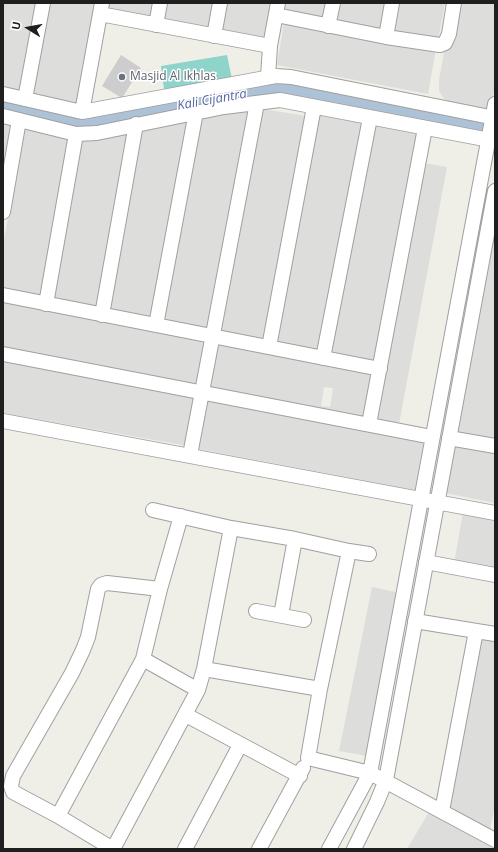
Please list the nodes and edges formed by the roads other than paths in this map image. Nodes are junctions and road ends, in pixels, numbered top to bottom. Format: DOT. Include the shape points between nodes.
graph roads {
  1 [pos="43,3"];
  2 [pos="160,3"];
  3 [pos="220,3"];
  4 [pos="333,3"];
  5 [pos="392,3"];
  6 [pos="454,3"];
  7 [pos="101,9"];
  8 [pos="277,9"];
  9 [pos="156,25"];
  10 [pos="328,26"];
  11 [pos="214,36"];
  12 [pos="386,37"];
  13 [pos="270,46"];
  14 [pos="268,77"];
  15 [pos="3,94"];
  16 [pos="25,99"];
  17 [pos="257,103"];
  18 [pos="495,104"];
  19 [pos="314,107"];
  20 [pos="82,112"];
  21 [pos="196,112"];
  22 [pos="3,116"];
  23 [pos="370,118"];
  24 [pos="493,119"];
  25 [pos="19,120"];
  26 [pos="136,124"];
  27 [pos="425,128"];
  28 [pos="76,134"];
  29 [pos="491,140"];
  30 [pos="495,191"];
  31 [pos="3,212"];
  32 [pos="493,215"];
  33 [pos="3,295"];
  34 [pos="46,304"];
  35 [pos="102,314"];
  36 [pos="156,325"];
  37 [pos="213,336"];
  38 [pos="269,347"];
  39 [pos="3,354"];
  40 [pos="323,358"];
  41 [pos="380,368"];
  42 [pos="202,392"];
  43 [pos="3,421"];
  44 [pos="369,424"];
  45 [pos="432,436"];
  46 [pos="449,438"];
  47 [pos="495,446"];
  48 [pos="190,455"];
  49 [pos="420,500"];
  50 [pos="437,502"];
  51 [pos="153,510"];
  52 [pos="495,512"];
  53 [pos="181,516"];
  54 [pos="231,528"];
  55 [pos="295,539"];
  56 [pos="349,551"];
  57 [pos="369,554"];
  58 [pos="426,562"];
  59 [pos="495,575"];
  60 [pos="160,589"];
  61 [pos="256,611"];
  62 [pos="281,615"];
  63 [pos="304,620"];
  64 [pos="415,621"];
  65 [pos="476,631"];
  66 [pos="495,634"];
  67 [pos="143,659"];
  68 [pos="204,669"];
  69 [pos="320,689"];
  70 [pos="198,690"];
  71 [pos="186,715"];
  72 [pos="240,745"];
  73 [pos="308,758"];
  74 [pos="370,773"];
  75 [pos="300,776"];
  76 [pos="386,780"];
  77 [pos="442,811"];
  78 [pos="58,816"];
  79 [pos="495,840"];
  80 [pos="113,849"];
  81 [pos="185,849"];
  82 [pos="259,849"];
  83 [pos="329,849"];
  84 [pos="354,849"];
  1 -- 16 [label="street"];
  2 -- 9 [label="street"];
  3 -- 11 [label="street"];
  4 -- 10 [label="street"];
  5 -- 12 [label="street"];
  6 -- 12 [label="street" via="445,43 440,45"];
  7 -- 9 [label="street"];
  7 -- 20 [label="street"];
  8 -- 10 [label="street"];
  8 -- 13 [label="street"];
  9 -- 11 [label="street"];
  10 -- 12 [label="street"];
  11 -- 13 [label="street"];
  13 -- 14 [label="street"];
  14 -- 20 [label="street"];
  14 -- 24 [label="street" via="291,77"];
  15 -- 16 [label="street"];
  16 -- 20 [label="street"];
  17 -- 19 [label="street" via="280,100"];
  17 -- 21 [label="street"];
  17 -- 37 [label="street"];
  18 -- 24 [label="street"];
  19 -- 23 [label="street"];
  19 -- 38 [label="street"];
  21 -- 26 [label="street"];
  21 -- 36 [label="street"];
  22 -- 25 [label="street"];
  23 -- 27 [label="street"];
  23 -- 40 [label="street"];
  24 -- 29 [label="street"];
  25 -- 28 [label="street"];
  25 -- 31 [label="street"];
  26 -- 28 [label="street" via="97,133"];
  26 -- 35 [label="street"];
  27 -- 29 [label="street"];
  27 -- 41 [label="street"];
  28 -- 34 [label="street"];
  29 -- 45 [label="street"];
  30 -- 32 [label="street"];
  32 -- 46 [label="street"];
  33 -- 34 [label="street"];
  34 -- 35 [label="street"];
  35 -- 36 [label="street"];
  36 -- 37 [label="street"];
  37 -- 38 [label="street"];
  37 -- 42 [label="street"];
  38 -- 40 [label="street"];
  39 -- 42 [label="street"];
  40 -- 41 [label="street"];
  41 -- 44 [label="street"];
  42 -- 44 [label="street"];
  42 -- 48 [label="street"];
  43 -- 48 [label="street"];
  44 -- 45 [label="street"];
  45 -- 49 [label="street"];
  46 -- 47 [label="street"];
  46 -- 50 [label="street"];
  48 -- 49 [label="street"];
  49 -- 50 [label="street"];
  49 -- 74 [label="street"];
  50 -- 52 [label="street"];
  50 -- 58 [label="street"];
  51 -- 53 [label="street"];
  53 -- 54 [label="street"];
  53 -- 60 [label="street"];
  54 -- 55 [label="street"];
  54 -- 68 [label="street"];
  55 -- 56 [label="street"];
  55 -- 62 [label="street"];
  56 -- 57 [label="street"];
  56 -- 69 [label="street"];
  58 -- 59 [label="street"];
  58 -- 64 [label="street"];
  60 -- 67 [label="street"];
  60 -- 78 [label="street" via="107,583 101,585 96,595 84,650 13,776 13,792"];
  61 -- 62 [label="street"];
  62 -- 63 [label="street"];
  64 -- 65 [label="street"];
  64 -- 76 [label="street"];
  65 -- 66 [label="street"];
  65 -- 77 [label="street"];
  67 -- 70 [label="street"];
  67 -- 78 [label="street"];
  68 -- 69 [label="street"];
  68 -- 70 [label="street"];
  69 -- 73 [label="street"];
  70 -- 71 [label="street"];
  71 -- 72 [label="street"];
  71 -- 80 [label="street"];
  72 -- 75 [label="street"];
  72 -- 81 [label="street"];
  73 -- 74 [label="street"];
  73 -- 75 [label="street"];
  74 -- 76 [label="street"];
  74 -- 83 [label="street"];
  75 -- 82 [label="street"];
  76 -- 77 [label="street"];
  76 -- 84 [label="street"];
  77 -- 79 [label="street"];
  78 -- 80 [label="street"];
}
